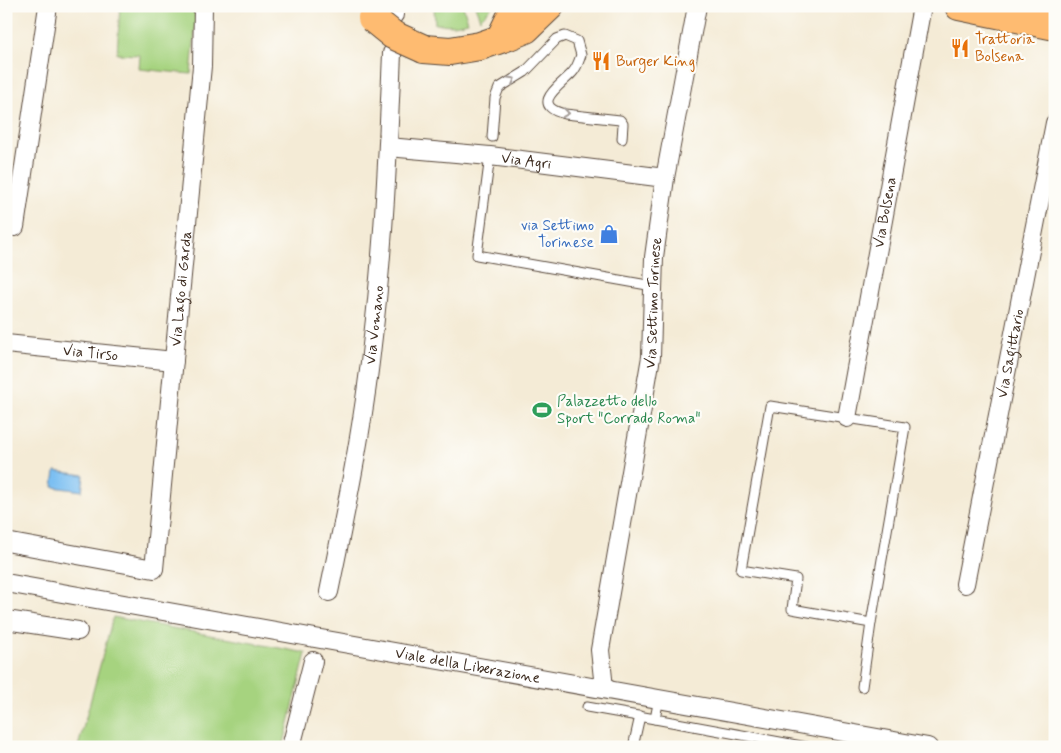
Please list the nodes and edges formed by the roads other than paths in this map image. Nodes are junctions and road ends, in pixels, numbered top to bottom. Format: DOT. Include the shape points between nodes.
graph roads {
  1 [pos="48,6"];
  2 [pos="203,6"];
  3 [pos="516,6"];
  4 [pos="550,6"];
  5 [pos="697,6"];
  6 [pos="922,6"];
  7 [pos="960,6"];
  8 [pos="381,11"];
  9 [pos="1055,26"];
  10 [pos="501,37"];
  11 [pos="392,53"];
  12 [pos="1055,123"];
  13 [pos="492,137"];
  14 [pos="622,139"];
  15 [pos="388,147"];
  16 [pos="490,156"];
  17 [pos="665,178"];
  18 [pos="15,227"];
  19 [pos="653,286"];
  20 [pos="6,344"];
  21 [pos="174,361"];
  22 [pos="847,418"];
  23 [pos="6,542"];
  24 [pos="6,583"];
  25 [pos="965,584"];
  26 [pos="329,592"];
  27 [pos="6,620"];
  28 [pos="871,622"];
  29 [pos="78,631"];
  30 [pos="313,661"];
  31 [pos="862,687"];
  32 [pos="604,688"];
  33 [pos="659,698"];
  34 [pos="587,707"];
  35 [pos="640,716"];
  36 [pos="655,718"];
  37 [pos="291,747"];
  38 [pos="633,747"];
  39 [pos="808,747"];
  40 [pos="928,747"];
  1 -- 18 [label="street"];
  2 -- 21 [label="street, Via Lago di Garda" via="203,60"];
  3 -- 10 [label="main road"];
  4 -- 10 [label="main road" via="526,29"];
  5 -- 17 [label="street, Via Settimo Torinese"];
  6 -- 22 [label="street, Via Bolsena"];
  7 -- 9 [label="main road"];
  8 -- 10 [label="main road, bridge" via="394,35 424,49 450,52 480,46"];
  11 -- 15 [label="street, Via Vomano"];
  12 -- 25 [label="street, Via Sagittario"];
  13 -- 14 [label="lane, one-way" via="495,98 499,88 525,72 554,42 565,36 577,41 581,55 576,68 550,92 548,100 551,106 556,112 565,114 620,120 623,124"];
  15 -- 16 [label="street, Via Agri"];
  15 -- 26 [label="street, Via Vomano" via="370,367"];
  16 -- 17 [label="street, Via Agri"];
  16 -- 19 [label="lane" via="476,255"];
  17 -- 19 [label="street, Via Settimo Torinese"];
  19 -- 32 [label="street, Via Settimo Torinese" via="652,351 600,650"];
  20 -- 21 [label="street, Via Tirso"];
  21 -- 23 [label="street, Via Lago di Garda" via="154,569"];
  22 -- 28 [label="lane" via="905,427"];
  22 -- 28 [label="lane" via="770,406 741,570 796,579 792,609"];
  24 -- 32 [label="street, Viale della Liberazione"];
  27 -- 29 [label="street"];
  28 -- 31 [label="lane"];
  30 -- 37 [label="street"];
  32 -- 33 [label="street, Viale della Liberazione"];
  33 -- 36 [label="lane"];
  33 -- 40 [label="street, Viale della Liberazione"];
  34 -- 35 [label="lane"];
  35 -- 36 [label="lane"];
  35 -- 38 [label="lane"];
  36 -- 39 [label="lane"];
}
